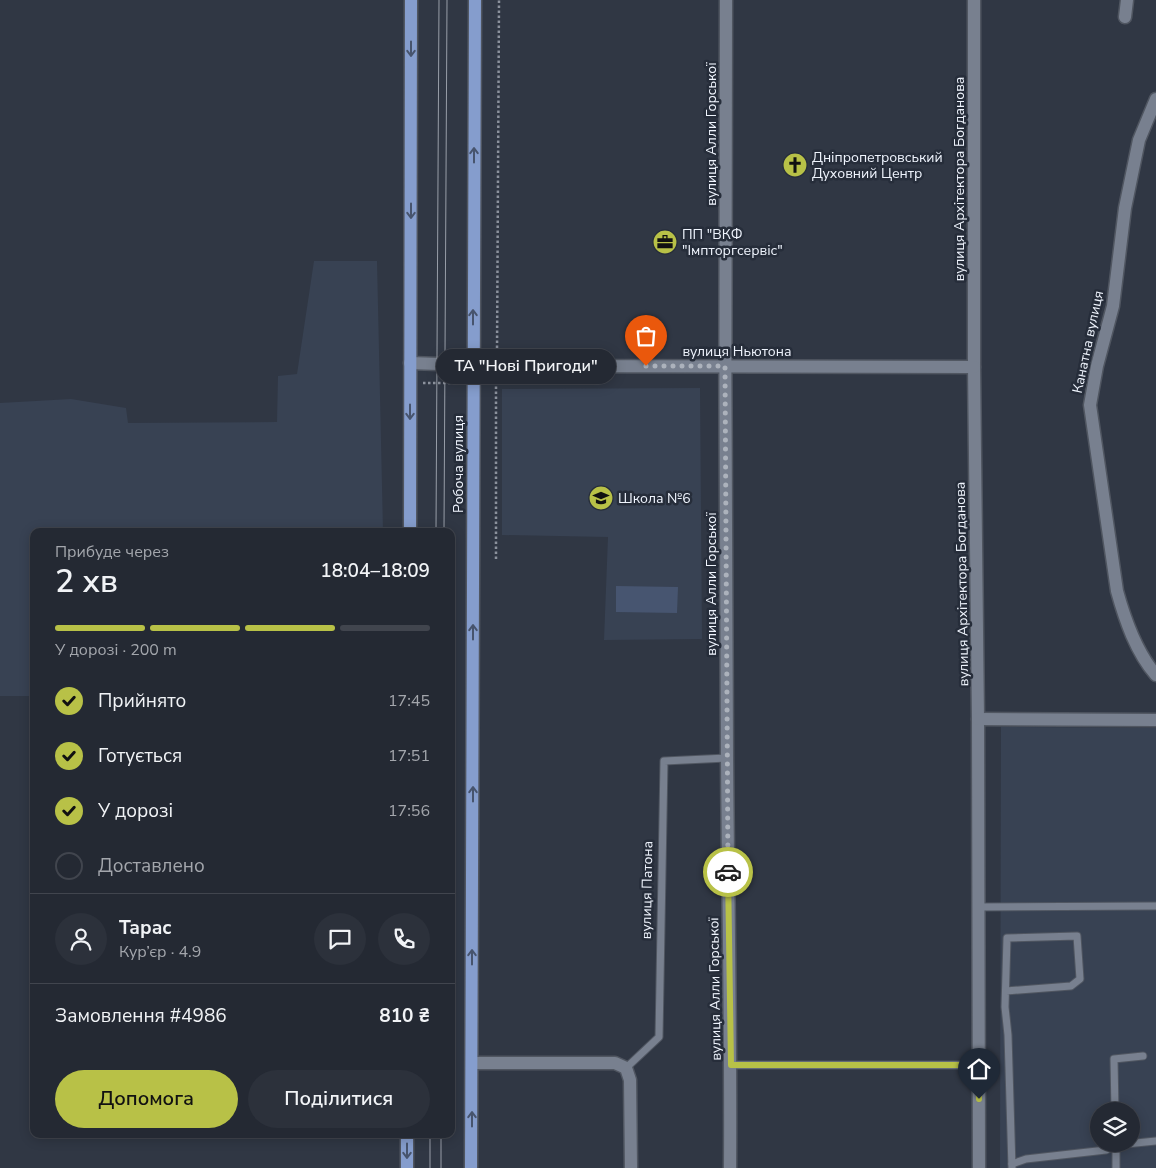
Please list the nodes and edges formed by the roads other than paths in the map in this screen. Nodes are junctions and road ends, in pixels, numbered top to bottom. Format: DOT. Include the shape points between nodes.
graph roads {
  1 [pos="411,0"];
  2 [pos="475,0"];
  3 [pos="726,0"];
  4 [pos="974,0"];
  5 [pos="1127,0"];
  6 [pos="1125,17"];
  7 [pos="1156,99"];
  8 [pos="410,363"];
  9 [pos="473,366"];
  10 [pos="725,366"];
  11 [pos="974,366"];
  12 [pos="410,528"];
  13 [pos="1156,675"];
  14 [pos="978,719"];
  15 [pos="1156,720"];
  16 [pos="727,758"];
  17 [pos="1156,906"];
  18 [pos="978,907"];
  19 [pos="1006,990"];
  20 [pos="1143,1056"];
  21 [pos="472,1063"];
  22 [pos="731,1065"];
  23 [pos="978,1065"];
  24 [pos="626,1068"];
  25 [pos="1115,1102"];
  26 [pos="407,1138"];
  27 [pos="1156,1141"];
  28 [pos="1140,1143"];
  29 [pos="1090,1152"];
  30 [pos="1116,1152"];
  31 [pos="1012,1166"];
  32 [pos="407,1168"];
  33 [pos="471,1168"];
  34 [pos="631,1168"];
  35 [pos="730,1168"];
  36 [pos="979,1168"];
  37 [pos="1116,1168"];
  1 -- 8 [label="main road, one-way"];
  9 -- 2 [label="main road, Робоча вулиця, one-way"];
  3 -- 10 [label="street, вулиця Алли Горської"];
  4 -- 11 [label="street, вулиця Архітектора Богданова"];
  5 -- 6 [label="street"];
  7 -- 13 [label="street, Канатна вулиця" via="1139,140 1125,208 1114,306 1090,405 1116,592 1136,643"];
  8 -- 9 [label="street, вулиця Ньютона"];
  8 -- 12 [label="main road, one-way"];
  9 -- 10 [label="street, вулиця Ньютона"];
  21 -- 9 [label="main road, Робоча вулиця, one-way"];
  10 -- 11 [label="street, вулиця Ньютона"];
  10 -- 16 [label="street, вулиця Алли Горської"];
  11 -- 14 [label="street, вулиця Архітектора Богданова"];
  14 -- 15 [label="street"];
  14 -- 18 [label="street, вулиця Архітектора Богданова"];
  16 -- 22 [label="street, вулиця Алли Горської"];
  16 -- 24 [label="lane, вулиця Патона" via="664,761 659,1037"];
  17 -- 18 [label="lane"];
  18 -- 23 [label="street, вулиця Архітектора Богданова"];
  19 -- 19 [label="lane" via="1007,938 1077,936 1080,979 1070,986"];
  19 -- 31 [label="lane"];
  20 -- 25 [label="lane" via="1114,1059"];
  21 -- 24 [label="street" via="615,1063"];
  33 -- 21 [label="main road, Робоча вулиця, one-way"];
  22 -- 23 [label="lane"];
  22 -- 35 [label="street, вулиця Алли Горської"];
  23 -- 36 [label="street, вулиця Архітектора Богданова"];
  24 -- 34 [label="street" via="630,1080"];
  26 -- 32 [label="main road, one-way"];
  27 -- 28 [label="lane"];
  29 -- 31 [label="lane" via="1026,1159"];
  30 -- 37 [label="lane"];
}
